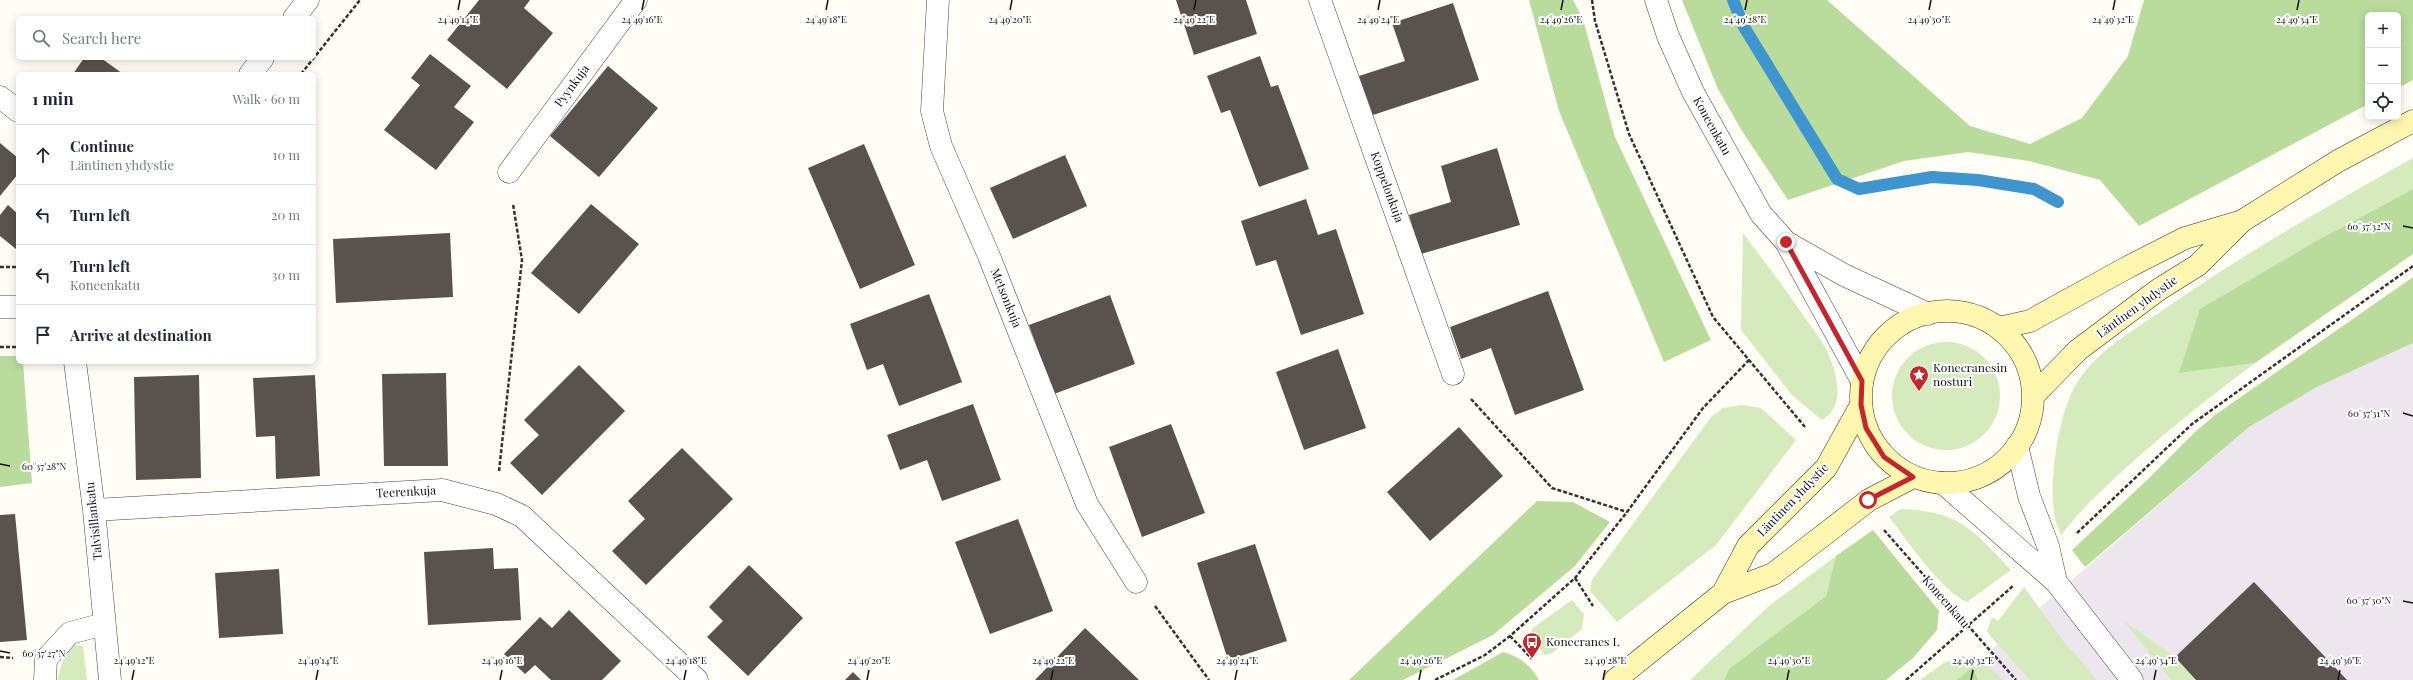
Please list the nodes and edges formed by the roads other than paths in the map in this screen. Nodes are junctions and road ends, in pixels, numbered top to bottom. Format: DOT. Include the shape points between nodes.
graph roads {
  1 [pos="308,0"];
  2 [pos="636,0"];
  3 [pos="938,0"];
  4 [pos="1320,0"];
  5 [pos="1656,0"];
  6 [pos="296,16"];
  7 [pos="261,60"];
  8 [pos="252,72"];
  9 [pos="0,97"];
  10 [pos="16,109"];
  11 [pos="2413,121"];
  12 [pos="509,172"];
  13 [pos="2242,221"];
  14 [pos="1786,242"];
  15 [pos="0,307"];
  16 [pos="16,307"];
  17 [pos="1928,314"];
  18 [pos="1999,328"];
  19 [pos="75,364"];
  20 [pos="1454,374"];
  21 [pos="1862,381"];
  22 [pos="2035,394"];
  23 [pos="1861,405"];
  24 [pos="2017,446"];
  25 [pos="1913,477"];
  26 [pos="1943,483"];
  27 [pos="94,510"];
  28 [pos="1136,582"];
  29 [pos="2056,582"];
  30 [pos="1723,593"];
  31 [pos="104,624"];
  32 [pos="45,680"];
  33 [pos="110,680"];
  34 [pos="697,680"];
  35 [pos="1615,680"];
  36 [pos="2132,680"];
  1 -- 6 [label="street"];
  2 -- 12 [label="street, Pyynkuja"];
  3 -- 28 [label="street, Metsonkuja" via="932,111 941,146 990,256 1087,504"];
  4 -- 20 [label="street, Koppelonkuja"];
  5 -- 14 [label="street, Koneenkatu" via="1668,36 1693,92 1761,214"];
  7 -- 8 [label="street"];
  9 -- 10 [label="street"];
  11 -- 13 [label="main road, Läntinen yhdystie" via="2338,161"];
  13 -- 18 [label="main road, Läntinen yhdystie" via="2185,238 2030,321"];
  13 -- 22 [label="main road, Läntinen yhdystie" via="2198,265 2158,290 2078,350"];
  14 -- 17 [label="street, Koneenkatu" via="1844,275"];
  14 -- 21 [label="street, Koneenkatu"];
  15 -- 16 [label="street"];
  17 -- 18 [label="main road" via="1954,312 1978,318"];
  17 -- 21 [label="main road" via="1904,323 1880,342 1870,358"];
  18 -- 22 [label="main road" via="2021,350 2032,372"];
  19 -- 27 [label="street, Talvisillankatu"];
  21 -- 23 [label="main road"];
  22 -- 24 [label="main road" via="2036,404"];
  23 -- 25 [label="main road" via="1866,428 1884,457"];
  23 -- 30 [label="main road, Läntinen yhdystie" via="1826,468 1748,546"];
  24 -- 26 [label="main road" via="1997,468 1971,478"];
  24 -- 29 [label="street" via="2029,496 2048,546"];
  25 -- 26 [label="main road"];
  25 -- 30 [label="main road, Läntinen yhdystie" via="1868,500 1773,574"];
  26 -- 29 [label="street"];
  27 -- 31 [label="street, Talvisillankatu"];
  27 -- 34 [label="street, Teerenkuja" via="442,490 496,504 522,516"];
  29 -- 36 [label="street"];
  30 -- 35 [label="main road, Läntinen yhdystie"];
  31 -- 32 [label="street" via="70,633 46,659"];
  31 -- 33 [label="street, Talvisillankatu"];
}
